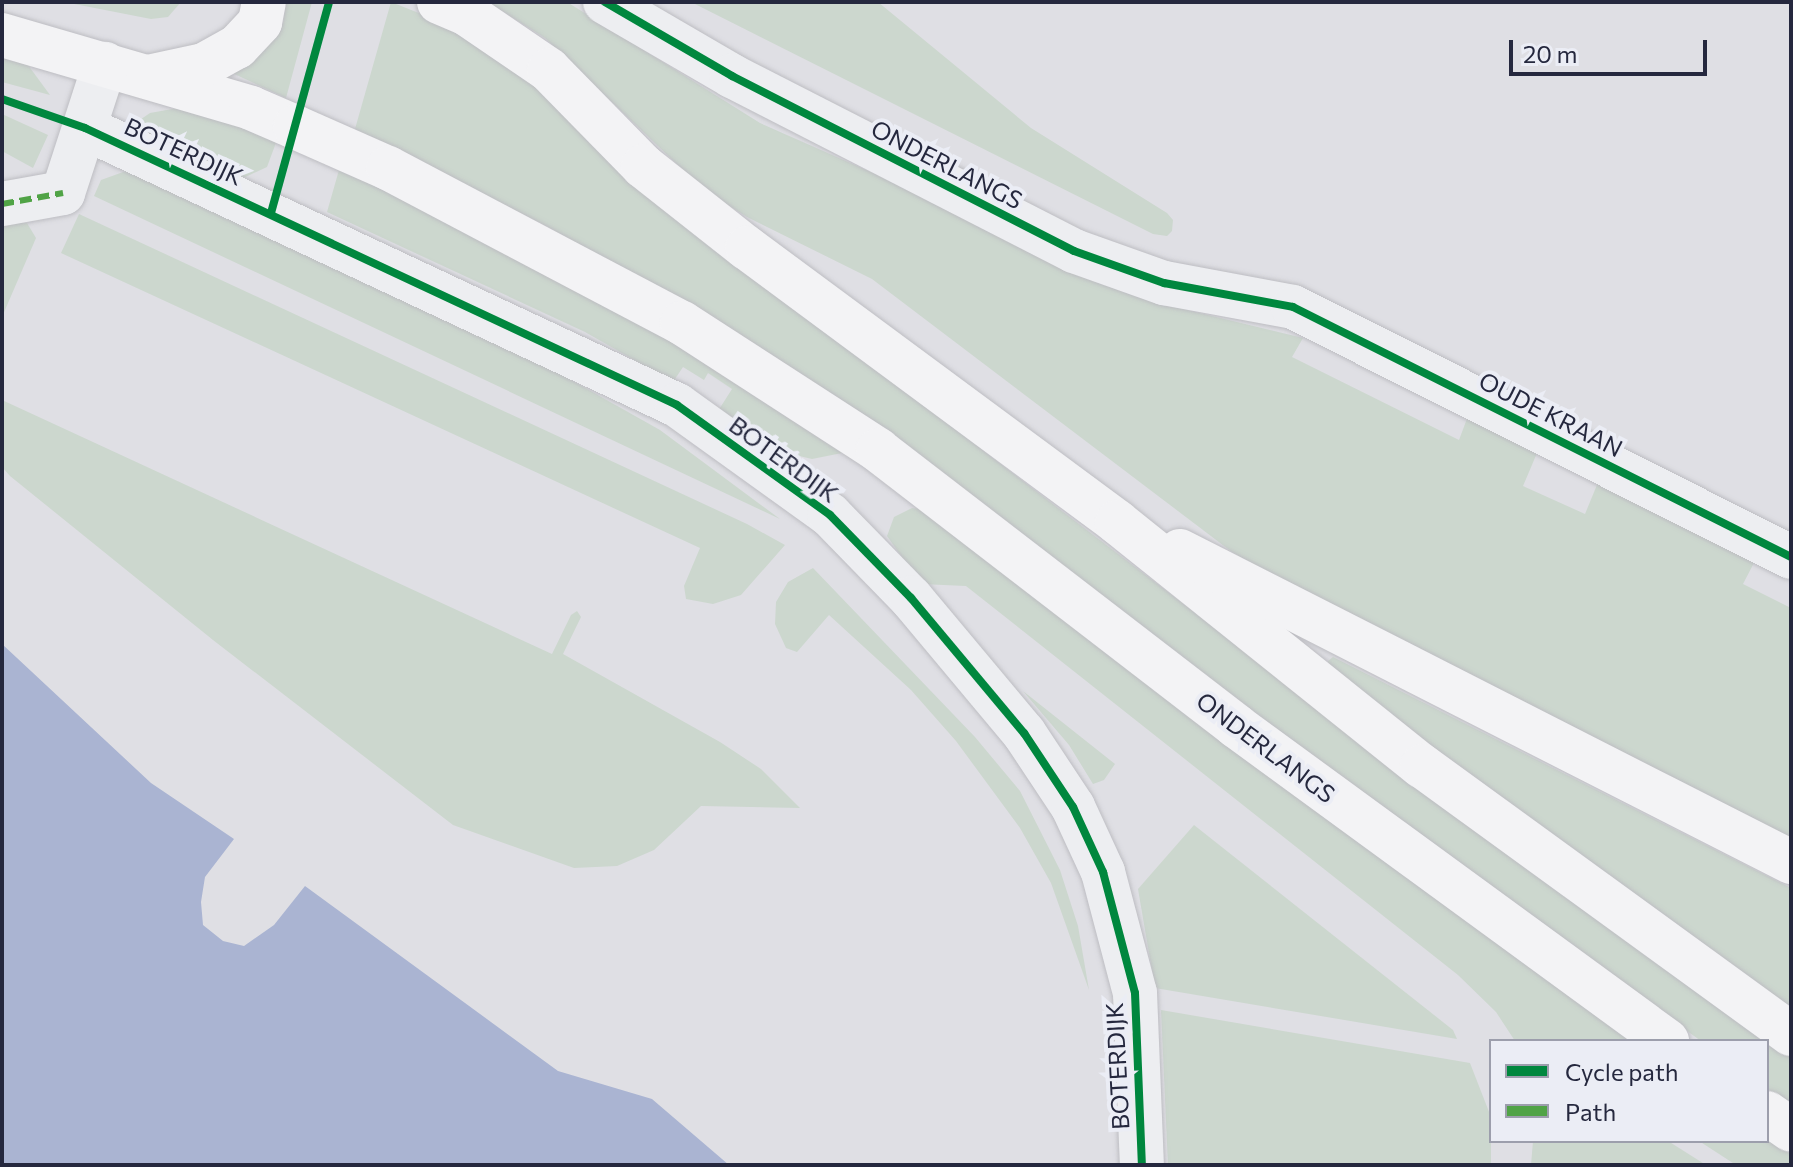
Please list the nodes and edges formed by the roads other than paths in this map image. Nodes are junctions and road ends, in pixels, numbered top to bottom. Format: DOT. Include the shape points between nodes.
graph roads {
  1 [pos="264,2"];
  2 [pos="439,2"];
  3 [pos="605,2"];
  4 [pos="2,35"];
  5 [pos="105,64"];
  6 [pos="146,77"];
  7 [pos="85,128"];
  8 [pos="2,204"];
  9 [pos="1293,307"];
  10 [pos="1117,522"];
  11 [pos="1791,557"];
  12 [pos="1791,862"];
  13 [pos="1791,1034"];
  14 [pos="1664,1039"];
  15 [pos="1769,1114"];
  16 [pos="1791,1130"];
  17 [pos="1142,1165"];
  1 -- 6 [label="main road, ONDERLANGS" via="260,22 237,47 204,65"];
  2 -- 10 [label="main road" via="467,14 549,70 643,166 853,329"];
  3 -- 9 [label="street, ONDERLANGS" via="732,76 1074,251 1164,283"];
  4 -- 5 [label="main road, ONDERLANGS"];
  5 -- 6 [label="main road, ONDERLANGS"];
  5 -- 7 [label="street"];
  6 -- 14 [label="main road, ONDERLANGS" via="251,108 388,168 682,323 878,450 1236,726"];
  7 -- 8 [label="street" via="63,193"];
  7 -- 17 [label="street, BOTERDIJK" via="677,405 830,515 911,598 1024,733 1073,807 1103,872 1135,993"];
  9 -- 11 [label="street, OUDE KRAAN"];
  10 -- 12 [label="main road" via="1226,572"];
  10 -- 13 [label="main road" via="1422,766"];
  15 -- 16 [label="main road"];
}
